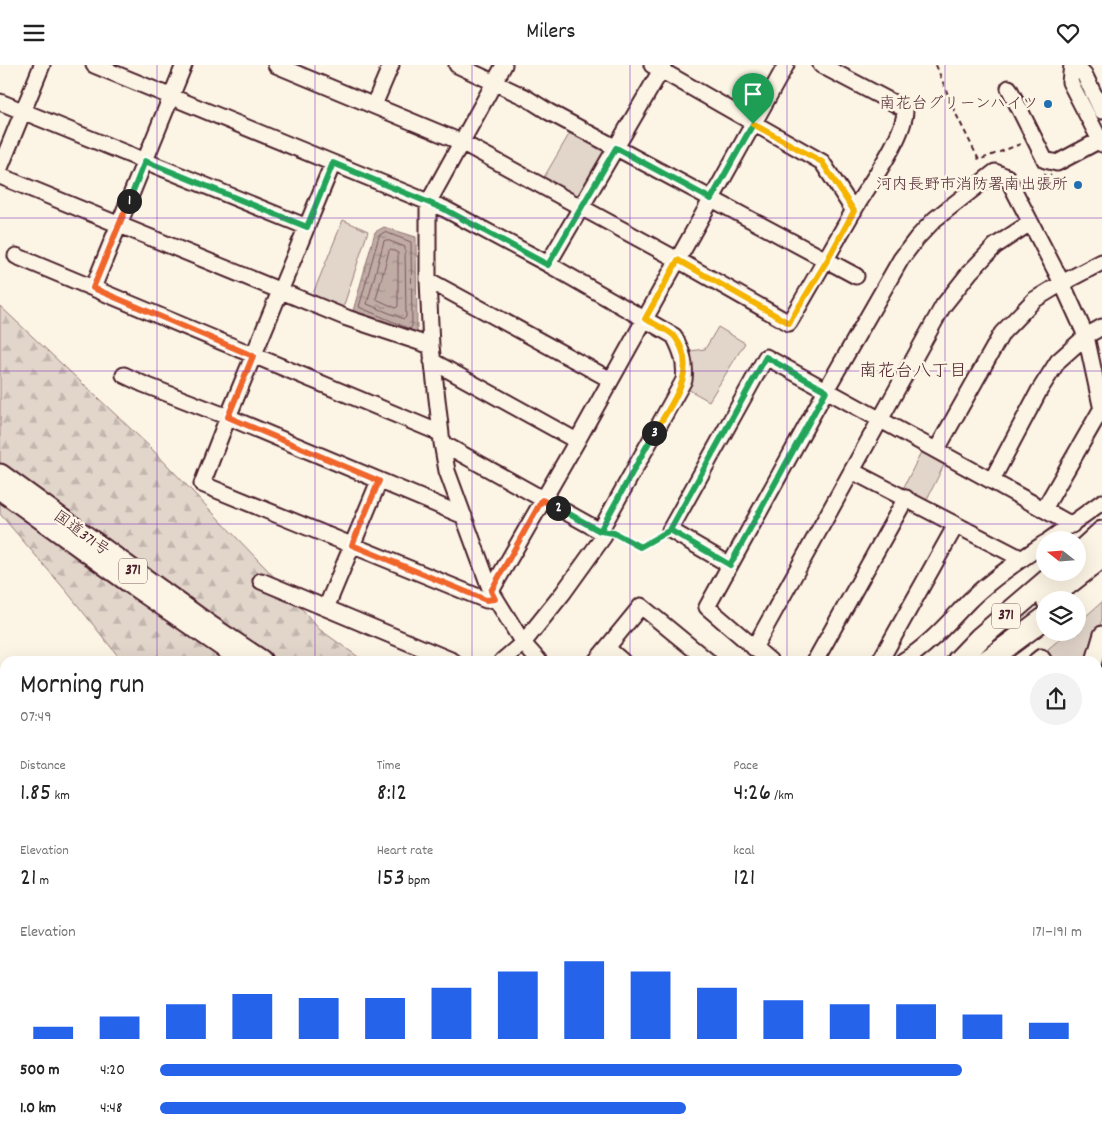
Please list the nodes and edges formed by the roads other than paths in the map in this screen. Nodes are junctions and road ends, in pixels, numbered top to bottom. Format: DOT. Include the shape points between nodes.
graph roads {
  1 [pos="42,65"];
  2 [pos="94,65"];
  3 [pos="184,65"];
  4 [pos="276,65"];
  5 [pos="391,65"];
  6 [pos="457,65"];
  7 [pos="504,65"];
  8 [pos="786,65"];
  9 [pos="821,65"];
  10 [pos="1072,65"];
  11 [pos="1076,65"];
  12 [pos="659,67"];
  13 [pos="846,71"];
  14 [pos="495,82"];
  15 [pos="1009,88"];
  16 [pos="171,97"];
  17 [pos="0,102"];
  18 [pos="374,105"];
  19 [pos="24,111"];
  20 [pos="1102,111"];
  21 [pos="753,124"];
  22 [pos="461,142"];
  23 [pos="1101,142"];
  24 [pos="616,148"];
  25 [pos="145,161"];
  26 [pos="333,163"];
  27 [pos="0,168"];
  28 [pos="0,175"];
  29 [pos="711,199"];
  30 [pos="428,203"];
  31 [pos="582,207"];
  32 [pos="854,211"];
  33 [pos="1030,223"];
  34 [pos="120,225"];
  35 [pos="307,227"];
  36 [pos="16,256"];
  37 [pos="828,259"];
  38 [pos="678,260"];
  39 [pos="1102,261"];
  40 [pos="548,265"];
  41 [pos="856,276"];
  42 [pos="428,280"];
  43 [pos="1062,283"];
  44 [pos="93,288"];
  45 [pos="280,291"];
  46 [pos="645,319"];
  47 [pos="1102,327"];
  48 [pos="1086,336"];
  49 [pos="431,353"];
  50 [pos="253,356"];
  51 [pos="124,375"];
  52 [pos="611,379"];
  53 [pos="826,391"];
  54 [pos="1102,409"];
  55 [pos="228,417"];
  56 [pos="880,419"];
  57 [pos="441,438"];
  58 [pos="577,441"];
  59 [pos="937,449"];
  60 [pos="852,471"];
  61 [pos="992,480"];
  62 [pos="379,481"];
  63 [pos="2,482"];
  64 [pos="906,498"];
  65 [pos="542,500"];
  66 [pos="1102,502"];
  67 [pos="1044,509"];
  68 [pos="464,517"];
  69 [pos="956,525"];
  70 [pos="1072,525"];
  71 [pos="600,531"];
  72 [pos="1063,531"];
  73 [pos="1102,532"];
  74 [pos="352,545"];
  75 [pos="1086,546"];
  76 [pos="1036,549"];
  77 [pos="1102,557"];
  78 [pos="1022,559"];
  79 [pos="730,565"];
  80 [pos="1102,575"];
  81 [pos="261,581"];
  82 [pos="1047,581"];
  83 [pos="1059,591"];
  84 [pos="1081,591"];
  85 [pos="493,595"];
  86 [pos="326,608"];
  87 [pos="1036,609"];
  88 [pos="1036,625"];
  89 [pos="1102,634"];
  90 [pos="522,643"];
  91 [pos="607,648"];
  92 [pos="754,648"];
  93 [pos="233,656"];
  94 [pos="254,656"];
  95 [pos="441,656"];
  96 [pos="508,656"];
  97 [pos="534,656"];
  98 [pos="600,656"];
  99 [pos="616,656"];
  100 [pos="702,656"];
  101 [pos="764,656"];
  102 [pos="818,656"];
  103 [pos="883,656"];
  104 [pos="909,656"];
  105 [pos="963,656"];
  106 [pos="974,656"];
  107 [pos="994,656"];
  108 [pos="1095,656"];
  1 -- 19 [label="street"];
  2 -- 16 [label="street"];
  3 -- 16 [label="street"];
  4 -- 18 [label="street"];
  5 -- 18 [label="street"];
  6 -- 14 [label="street"];
  7 -- 14 [label="street"];
  8 -- 21 [label="street"];
  9 -- 13 [label="street"];
  10 -- 23 [label="street" via="1070,82"];
  11 -- 20 [label="street" via="1084,74"];
  12 -- 21 [label="street"];
  12 -- 24 [label="street"];
  13 -- 32 [label="street" via="904,109 905,118 894,144"];
  14 -- 22 [label="street"];
  14 -- 24 [label="street"];
  15 -- 23 [label="street" via="1045,160 1057,163"];
  16 -- 25 [label="street"];
  16 -- 26 [label="street"];
  17 -- 19 [label="street"];
  18 -- 22 [label="street"];
  19 -- 25 [label="street"];
  19 -- 27 [label="street"];
  21 -- 29 [label="street"];
  21 -- 32 [label="street" via="822,162"];
  22 -- 30 [label="street"];
  22 -- 31 [label="street"];
  24 -- 29 [label="street"];
  24 -- 31 [label="street"];
  25 -- 34 [label="street"];
  25 -- 35 [label="street"];
  26 -- 30 [label="street"];
  26 -- 35 [label="street"];
  28 -- 34 [label="street"];
  29 -- 37 [label="street"];
  29 -- 38 [label="street"];
  30 -- 40 [label="street"];
  30 -- 42 [label="street"];
  31 -- 38 [label="street"];
  31 -- 40 [label="street"];
  32 -- 37 [label="street"];
  33 -- 43 [label="street"];
  33 -- 53 [label="street" via="1007,177 995,172 935,219 878,287"];
  33 -- 56 [label="street" via="995,246 943,306"];
  34 -- 44 [label="street"];
  34 -- 45 [label="street"];
  35 -- 45 [label="street"];
  36 -- 44 [label="street"];
  37 -- 38 [label="street" via="789,323"];
  37 -- 41 [label="street"];
  38 -- 46 [label="street"];
  39 -- 43 [label="street"];
  40 -- 46 [label="street"];
  42 -- 49 [label="street"];
  42 -- 52 [label="street"];
  43 -- 48 [label="street"];
  43 -- 59 [label="street" via="1034,300 1002,333"];
  44 -- 50 [label="street"];
  45 -- 49 [label="street"];
  45 -- 50 [label="street"];
  46 -- 52 [label="street"];
  46 -- 71 [label="street" via="674,335 681,348 684,380"];
  47 -- 48 [label="street"];
  48 -- 54 [label="street"];
  48 -- 61 [label="street" via="1058,361"];
  49 -- 57 [label="street"];
  49 -- 58 [label="street"];
  50 -- 55 [label="street"];
  50 -- 57 [label="street"];
  51 -- 55 [label="street"];
  52 -- 58 [label="street"];
  53 -- 56 [label="street"];
  53 -- 79 [label="street"];
  53 -- 79 [label="street" via="766,357 670,530"];
  54 -- 67 [label="street"];
  55 -- 62 [label="street"];
  55 -- 74 [label="street" via="202,484"];
  56 -- 59 [label="street"];
  56 -- 60 [label="street"];
  57 -- 65 [label="street"];
  57 -- 68 [label="street" via="447,471"];
  58 -- 65 [label="street"];
  59 -- 61 [label="street"];
  60 -- 64 [label="street"];
  60 -- 92 [label="street"];
  61 -- 67 [label="street"];
  62 -- 68 [label="street"];
  62 -- 74 [label="street"];
  63 -- 93 [label="street" via="136,590"];
  63 -- 94 [label="highway, 国道371号 / 371"];
  64 -- 69 [label="street"];
  64 -- 102 [label="street"];
  65 -- 71 [label="street"];
  65 -- 85 [label="street"];
  66 -- 70 [label="street"];
  67 -- 70 [label="street"];
  68 -- 85 [label="street"];
  69 -- 78 [label="street"];
  69 -- 103 [label="street"];
  70 -- 72 [label="street"];
  71 -- 90 [label="street" via="604,536"];
  73 -- 75 [label="highway"];
  74 -- 85 [label="street" via="486,600"];
  74 -- 86 [label="street"];
  76 -- 78 [label="street"];
  77 -- 83 [label="highway, 371"];
  78 -- 104 [label="street" via="972,598"];
  79 -- 92 [label="street" via="707,607"];
  80 -- 84 [label="highway"];
  81 -- 86 [label="street"];
  82 -- 105 [label="highway, 371"];
  85 -- 90 [label="street"];
  86 -- 95 [label="street"];
  87 -- 106 [label="highway, 371"];
  88 -- 107 [label="highway, 371"];
  89 -- 108 [label="street"];
  90 -- 96 [label="street"];
  90 -- 97 [label="street"];
  91 -- 98 [label="street"];
  91 -- 99 [label="street"];
  91 -- 100 [label="street" via="641,606"];
  92 -- 101 [label="street"];
}
